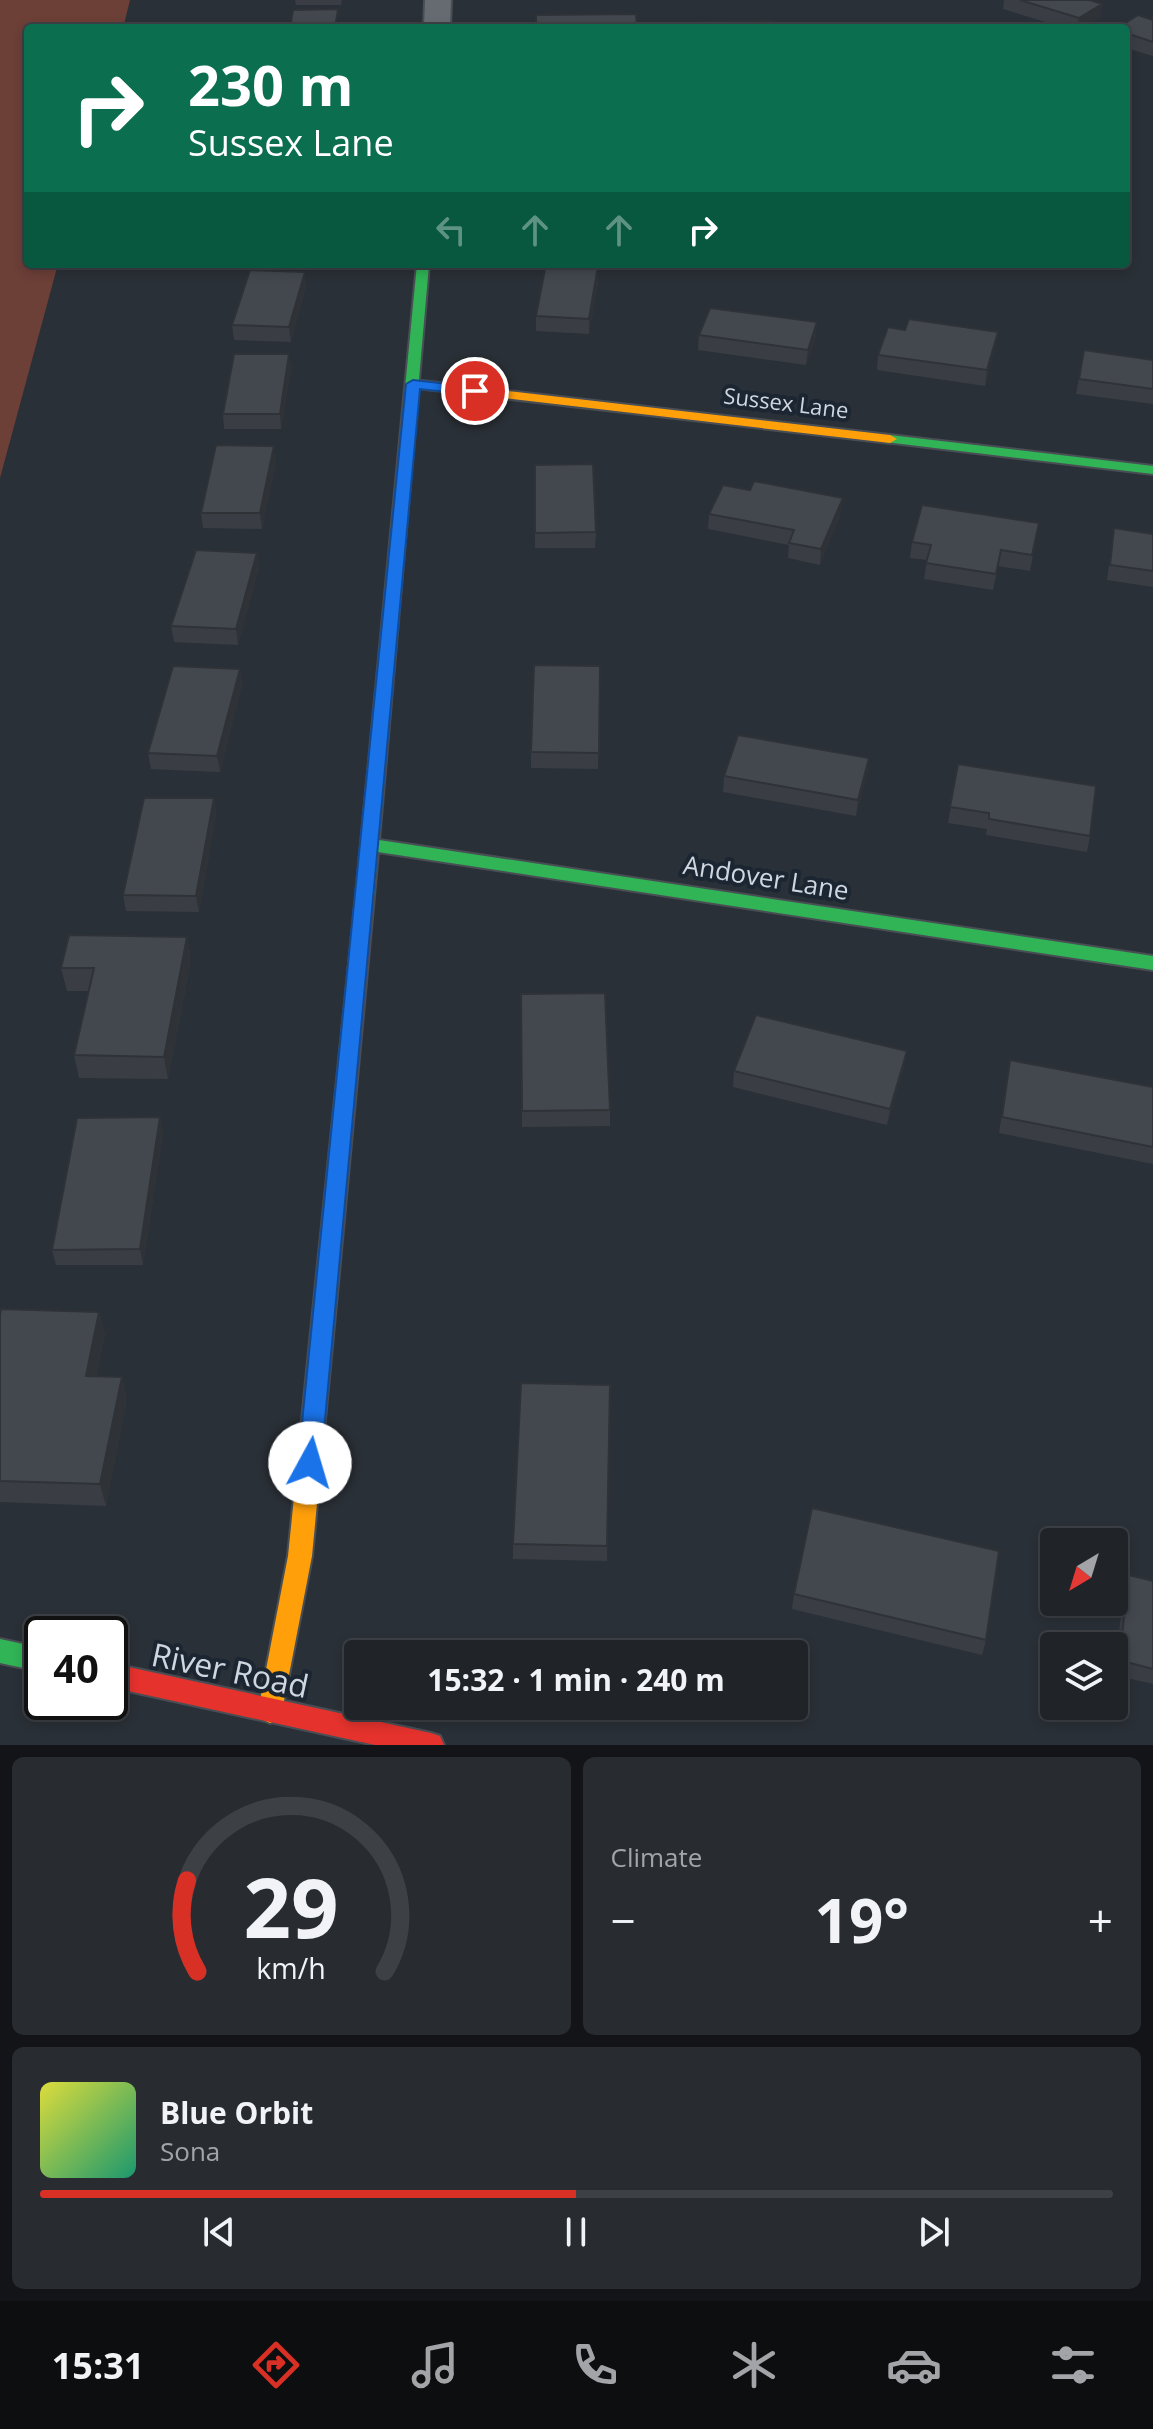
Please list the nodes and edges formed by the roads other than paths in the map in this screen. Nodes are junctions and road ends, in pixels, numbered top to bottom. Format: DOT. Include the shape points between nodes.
graph roads {
  1 [pos="438,0"];
  2 [pos="437,24"];
  3 [pos="423,268"];
  4 [pos="413,384"];
  5 [pos="1153,470"];
  6 [pos="370,845"];
  7 [pos="1153,963"];
  8 [pos="0,1651"];
  9 [pos="24,1656"];
  10 [pos="128,1679"];
  11 [pos="270,1711"];
  12 [pos="431,1745"];
  1 -- 2 [label="street"];
  3 -- 4 [label="street"];
  4 -- 5 [label="street, Sussex Lane"];
  4 -- 6 [label="street"];
  6 -- 7 [label="street, Andover Lane"];
  6 -- 11 [label="street" via="300,1556"];
  8 -- 9 [label="street"];
  10 -- 11 [label="street, River Road"];
  11 -- 12 [label="street, River Road"];
}
